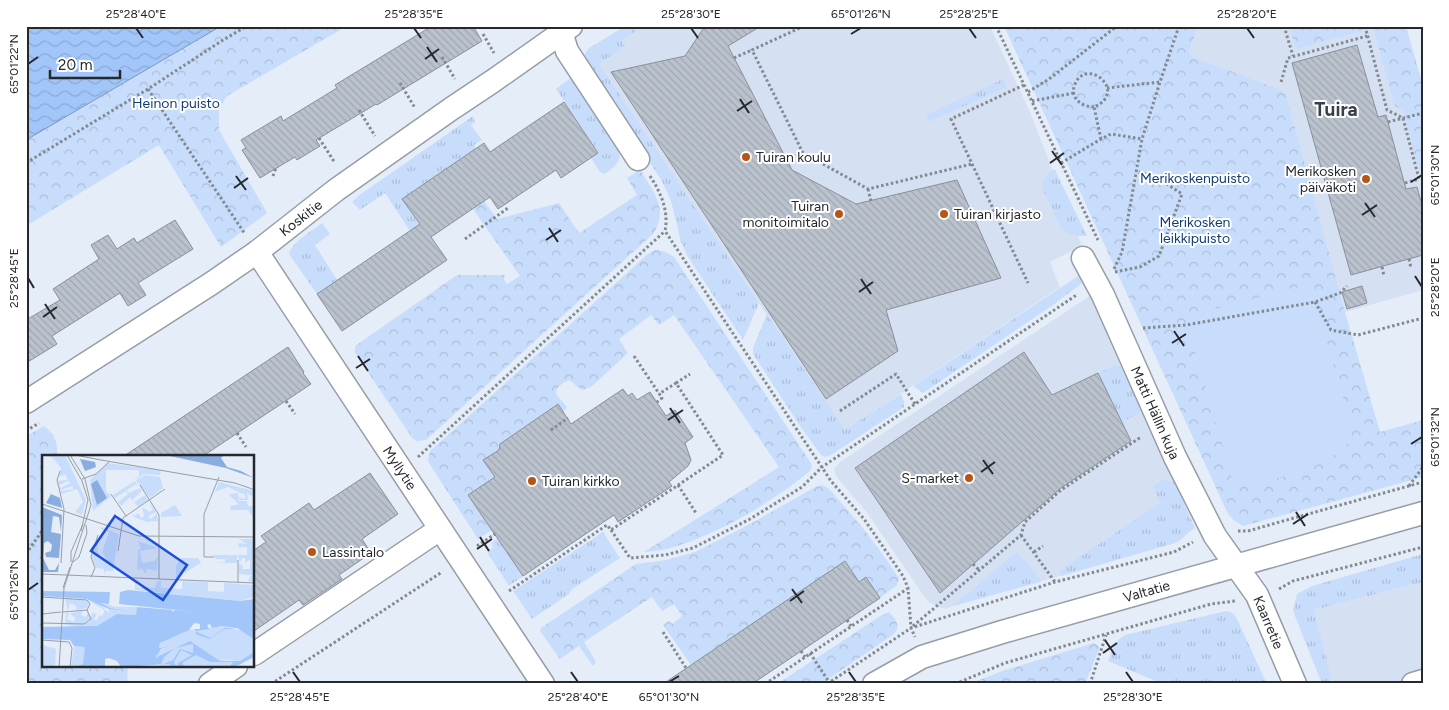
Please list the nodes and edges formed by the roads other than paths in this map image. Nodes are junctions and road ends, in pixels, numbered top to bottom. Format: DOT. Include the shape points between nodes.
graph roads {
  1 [pos="566,29"];
  2 [pos="638,160"];
  3 [pos="257,252"];
  4 [pos="1092,252"];
  5 [pos="26,402"];
  6 [pos="1423,514"];
  7 [pos="440,529"];
  8 [pos="1236,566"];
  9 [pos="255,653"];
  10 [pos="233,668"];
  11 [pos="1423,681"];
  12 [pos="210,684"];
  13 [pos="543,684"];
  14 [pos="874,684"];
  15 [pos="1295,684"];
  16 [pos="1413,684"];
  1 -- 2 [label="street" via="567,51"];
  1 -- 3 [label="street, Koskitie" via="336,190"];
  3 -- 5 [label="street, Koskitie"];
  3 -- 7 [label="street, Myllytie"];
  4 -- 8 [label="street, Matti Hällin kuja" via="1106,272 1160,424 1175,457 1215,536"];
  6 -- 8 [label="street, Valtatie"];
  7 -- 9 [label="street"];
  7 -- 13 [label="street, Myllytie" via="467,552"];
  8 -- 14 [label="street, Valtatie" via="922,657"];
  8 -- 15 [label="street, Kaarretie" via="1257,595"];
  10 -- 12 [label="street"];
  11 -- 16 [label="street"];
}
